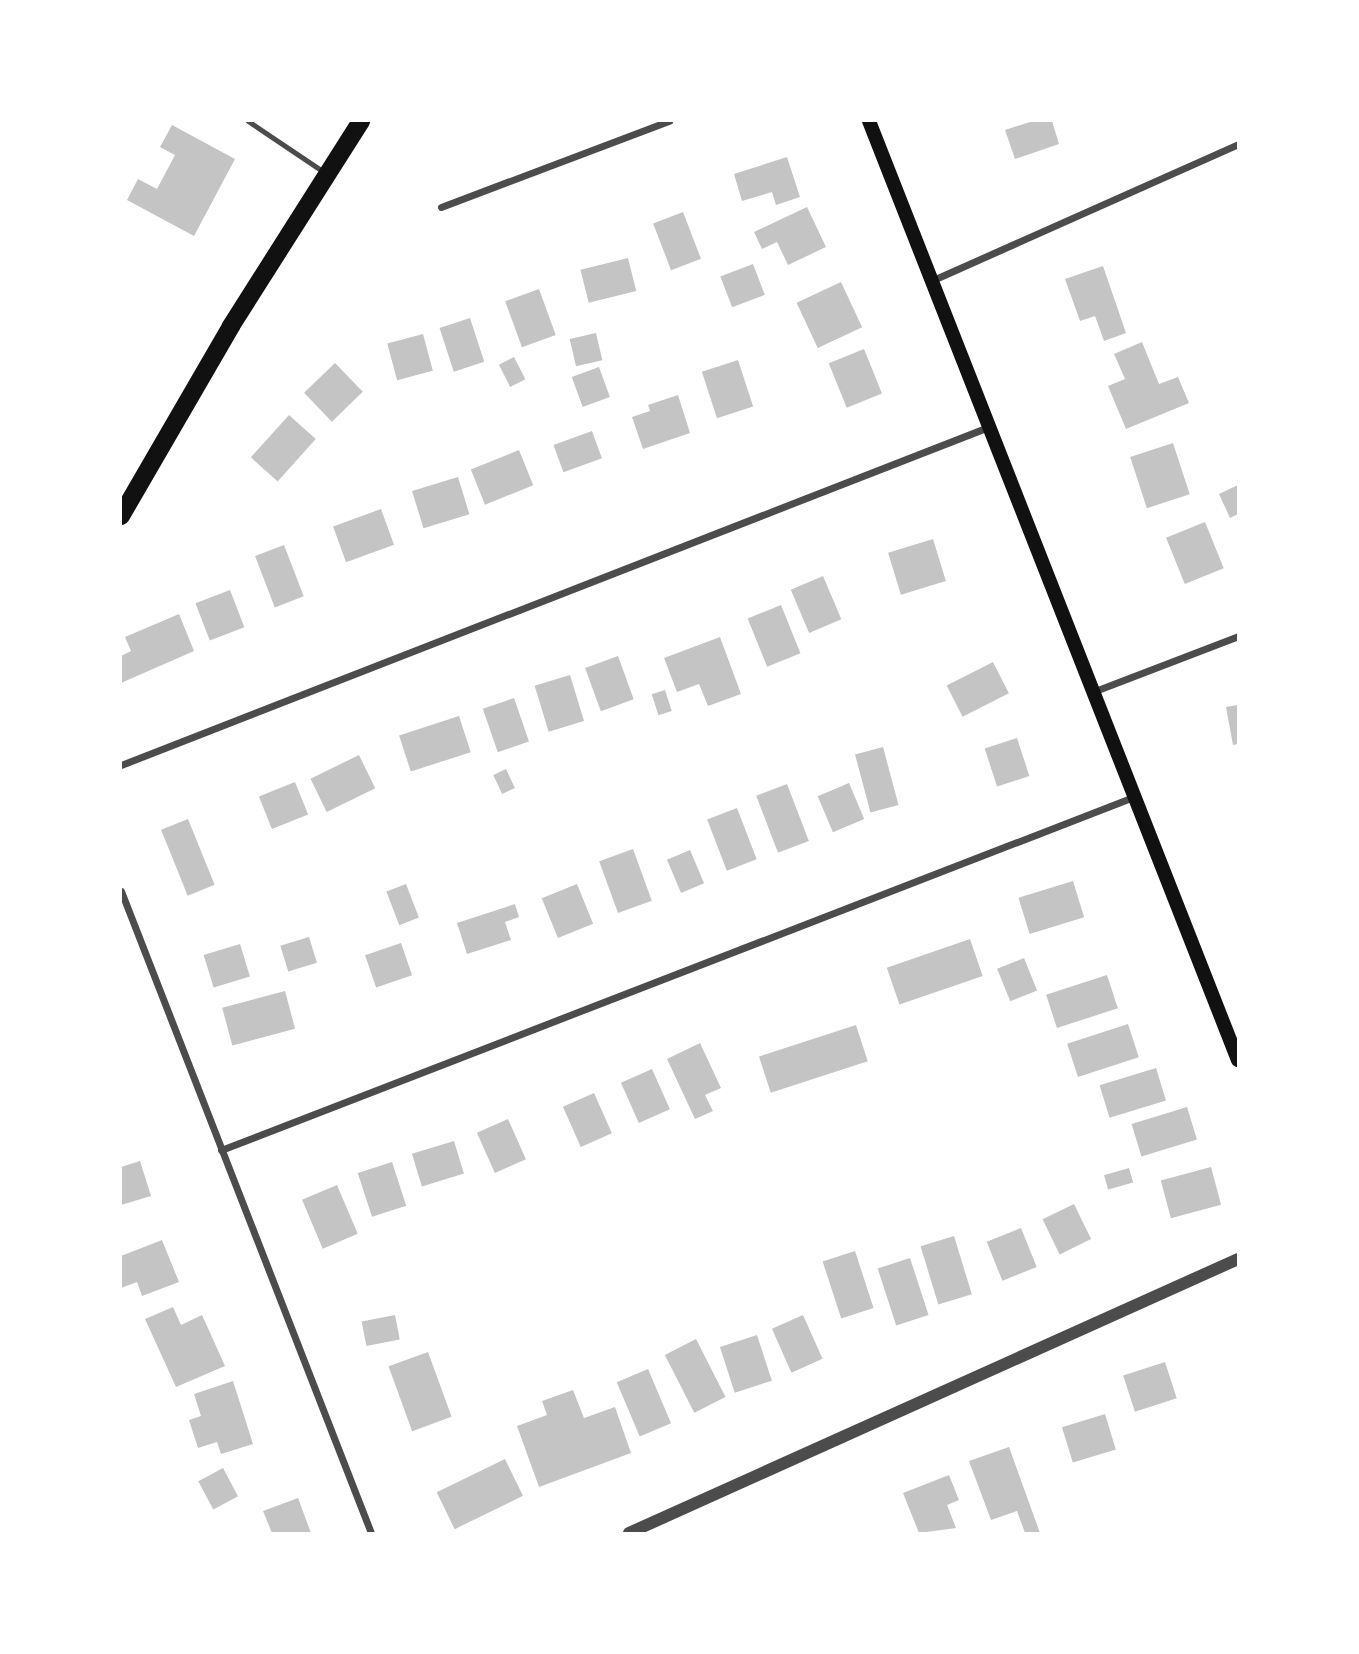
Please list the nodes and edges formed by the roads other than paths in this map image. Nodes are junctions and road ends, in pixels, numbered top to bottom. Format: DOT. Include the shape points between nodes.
graph roads {
  1 [pos="248,121"];
  2 [pos="361,121"];
  3 [pos="669,121"];
  4 [pos="869,121"];
  5 [pos="1238,144"];
  6 [pos="326,174"];
  7 [pos="441,207"];
  8 [pos="933,280"];
  9 [pos="991,425"];
  10 [pos="121,516"];
  11 [pos="1238,636"];
  12 [pos="1095,691"];
  13 [pos="121,765"];
  14 [pos="1137,796"];
  15 [pos="121,891"];
  16 [pos="1238,1060"];
  17 [pos="221,1150"];
  18 [pos="1238,1259"];
  19 [pos="371,1533"];
  20 [pos="629,1533"];
  1 -- 6 [label="lane"];
  2 -- 6 [label="main road"];
  3 -- 7 [label="street"];
  4 -- 8 [label="main road"];
  5 -- 8 [label="street"];
  6 -- 10 [label="main road"];
  8 -- 9 [label="main road"];
  9 -- 12 [label="main road"];
  9 -- 13 [label="street"];
  11 -- 12 [label="street"];
  12 -- 14 [label="main road"];
  14 -- 16 [label="main road"];
  14 -- 17 [label="street"];
  15 -- 17 [label="street"];
  17 -- 19 [label="street"];
  18 -- 20 [label="street"];
}
